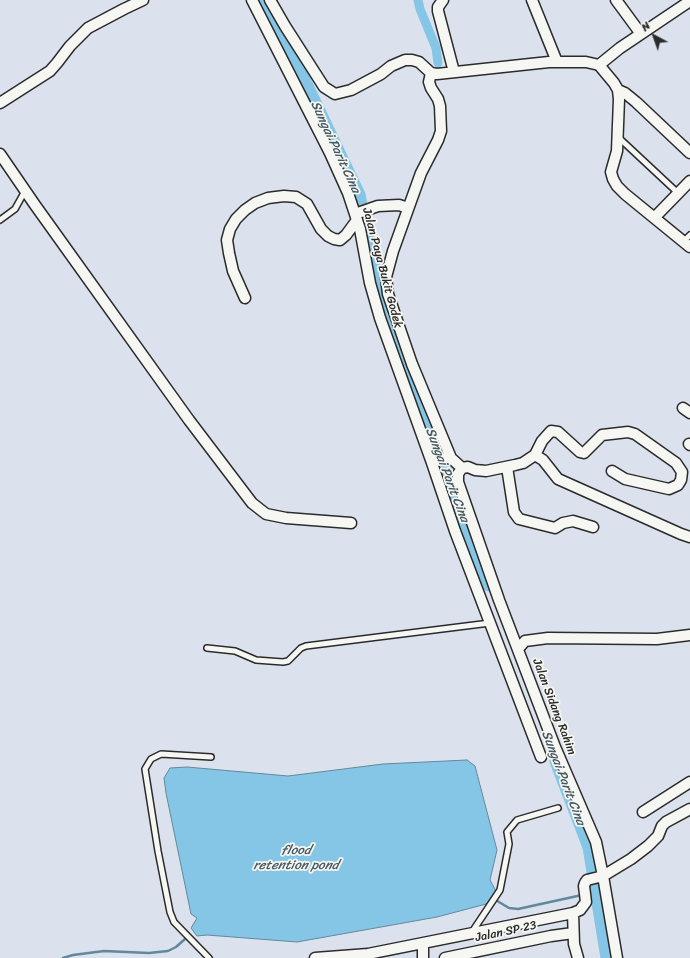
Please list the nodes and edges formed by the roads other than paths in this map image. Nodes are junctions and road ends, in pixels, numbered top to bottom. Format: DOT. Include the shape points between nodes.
graph roads {
  1 [pos="143,0"];
  2 [pos="252,0"];
  3 [pos="270,0"];
  4 [pos="443,0"];
  5 [pos="532,0"];
  6 [pos="616,0"];
  7 [pos="690,0"];
  8 [pos="641,34"];
  9 [pos="556,62"];
  10 [pos="599,65"];
  11 [pos="454,72"];
  12 [pos="431,73"];
  13 [pos="618,90"];
  14 [pos="0,103"];
  15 [pos="617,136"];
  16 [pos="690,153"];
  17 [pos="0,154"];
  18 [pos="690,181"];
  19 [pos="26,191"];
  20 [pos="678,193"];
  21 [pos="404,207"];
  22 [pos="360,215"];
  23 [pos="655,217"];
  24 [pos="0,220"];
  25 [pos="688,241"];
  26 [pos="244,298"];
  27 [pos="535,455"];
  28 [pos="432,460"];
  29 [pos="455,462"];
  30 [pos="508,467"];
  31 [pos="612,471"];
  32 [pos="351,523"];
  33 [pos="592,527"];
  34 [pos="690,537"];
  35 [pos="490,623"];
  36 [pos="690,635"];
  37 [pos="207,648"];
  38 [pos="518,649"];
  39 [pos="211,757"];
  40 [pos="541,757"];
  41 [pos="690,782"];
  42 [pos="558,808"];
  43 [pos="690,809"];
  44 [pos="643,812"];
  45 [pos="601,877"];
  46 [pos="573,913"];
  47 [pos="472,933"];
  48 [pos="573,933"];
  49 [pos="423,943"];
  50 [pos="344,957"];
  51 [pos="209,958"];
  52 [pos="315,958"];
  53 [pos="423,958"];
  54 [pos="445,958"];
  55 [pos="578,958"];
  56 [pos="617,958"];
  1 -- 14 [label="street" via="88,28 50,70"];
  2 -- 22 [label="street, Jalan Paya Bukit Godek"];
  3 -- 12 [label="street" via="324,87 334,94 352,90 398,61 419,62"];
  4 -- 11 [label="street" via="438,11"];
  5 -- 9 [label="street"];
  6 -- 8 [label="street"];
  7 -- 8 [label="street"];
  8 -- 10 [label="street"];
  9 -- 10 [label="street" via="586,62"];
  9 -- 11 [label="street"];
  10 -- 13 [label="street"];
  11 -- 12 [label="street"];
  12 -- 21 [label="street" via="429,82 440,106 441,131"];
  13 -- 15 [label="street"];
  13 -- 16 [label="street" via="636,102"];
  15 -- 20 [label="lane"];
  15 -- 23 [label="street" via="618,151 611,172 613,179 625,194"];
  17 -- 19 [label="street"];
  18 -- 20 [label="street"];
  19 -- 24 [label="lane" via="15,209"];
  19 -- 32 [label="street" via="189,420 252,503 266,514"];
  20 -- 23 [label="street"];
  21 -- 22 [label="street" via="378,206"];
  21 -- 29 [label="street" via="386,276 388,294 412,364"];
  22 -- 26 [label="street" via="340,240 328,236 321,229 307,204 296,197 268,198 245,210 236,218 227,240"];
  22 -- 28 [label="street, Jalan Paya Bukit Godek" via="360,229 370,283 380,318"];
  23 -- 25 [label="street"];
  27 -- 30 [label="street" via="522,463"];
  27 -- 31 [label="street" via="542,441 551,432 558,432 584,453 602,435 628,432 635,434 676,464 682,472 678,485 670,489 625,479"];
  27 -- 34 [label="street" via="543,460 558,479"];
  28 -- 29 [label="street"];
  28 -- 35 [label="street, Jalan Paya Bukit Godek" via="455,531"];
  29 -- 30 [label="street" via="475,470"];
  29 -- 38 [label="street, Jalan Sidang Rahim" via="458,482"];
  30 -- 33 [label="street" via="514,512 519,518 555,528 573,521"];
  35 -- 37 [label="lane" via="306,646 288,661 283,662 256,660 235,651"];
  35 -- 40 [label="street, Jalan Paya Bukit Godek"];
  36 -- 38 [label="street" via="657,639 548,638 525,641"];
  38 -- 45 [label="street, Jalan Sidang Rahim" via="555,747 596,842"];
  39 -- 51 [label="lane" via="161,754 151,759 145,769 170,912 174,922"];
  41 -- 44 [label="street"];
  42 -- 47 [label="lane" via="517,820 507,832 509,844 500,890"];
  43 -- 45 [label="street" via="666,822 648,846"];
  45 -- 46 [label="street" via="589,879 584,883 586,902 580,910"];
  45 -- 56 [label="street, Jalan Sidang Rahim"];
  46 -- 47 [label="street"];
  46 -- 48 [label="street"];
  47 -- 49 [label="street"];
  48 -- 54 [label="street, Jalan SP 23"];
  48 -- 55 [label="street"];
  49 -- 50 [label="street"];
  49 -- 53 [label="street"];
  50 -- 52 [label="street"];
}
